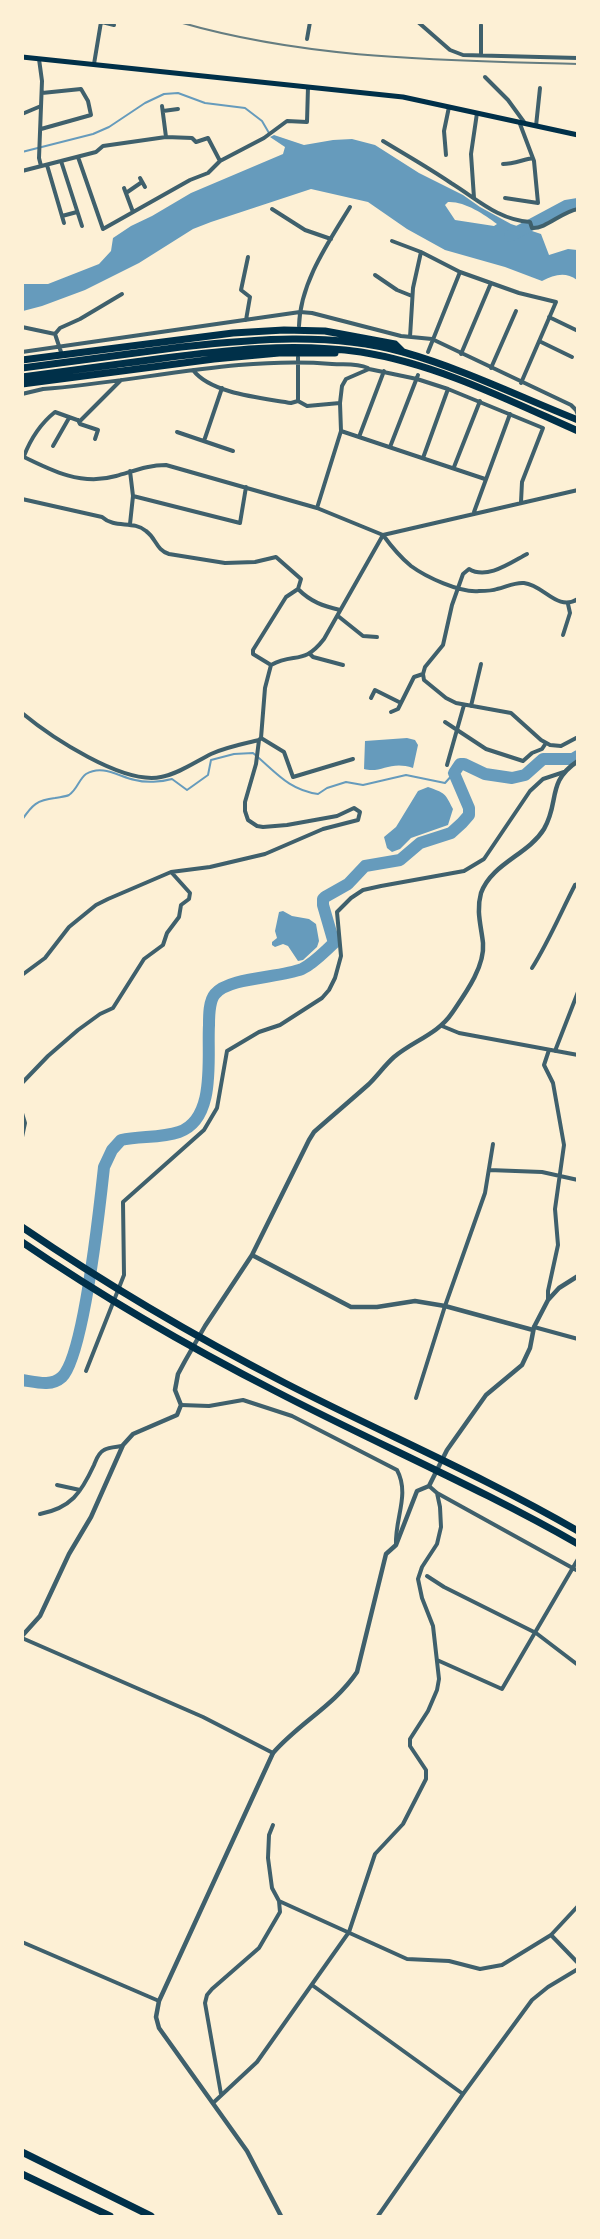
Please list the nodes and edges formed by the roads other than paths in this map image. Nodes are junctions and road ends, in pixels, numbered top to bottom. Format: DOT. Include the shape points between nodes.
graph roads {
  1 [pos="102,22"];
  2 [pos="310,22"];
  3 [pos="418,22"];
  4 [pos="114,25"];
  5 [pos="482,25"];
  6 [pos="307,39"];
  7 [pos="481,55"];
  8 [pos="22,57"];
  9 [pos="39,58"];
  10 [pos="578,58"];
  11 [pos="94,64"];
  12 [pos="485,77"];
  13 [pos="309,87"];
  14 [pos="540,88"];
  15 [pos="42,93"];
  16 [pos="41,106"];
  17 [pos="448,107"];
  18 [pos="178,109"];
  19 [pos="477,113"];
  20 [pos="22,114"];
  21 [pos="523,124"];
  22 [pos="536,127"];
  23 [pos="41,129"];
  24 [pos="578,135"];
  25 [pos="166,137"];
  26 [pos="383,141"];
  27 [pos="446,156"];
  28 [pos="78,157"];
  29 [pos="533,158"];
  30 [pos="61,161"];
  31 [pos="220,161"];
  32 [pos="502,164"];
  33 [pos="44,165"];
  34 [pos="22,171"];
  35 [pos="145,187"];
  36 [pos="505,198"];
  37 [pos="474,199"];
  38 [pos="350,207"];
  39 [pos="272,209"];
  40 [pos="578,209"];
  41 [pos="77,212"];
  42 [pos="133,212"];
  43 [pos="62,216"];
  44 [pos="64,223"];
  45 [pos="82,226"];
  46 [pos="331,238"];
  47 [pos="392,241"];
  48 [pos="421,252"];
  49 [pos="248,257"];
  50 [pos="460,272"];
  51 [pos="375,275"];
  52 [pos="491,283"];
  53 [pos="122,294"];
  54 [pos="412,296"];
  55 [pos="516,311"];
  56 [pos="300,312"];
  57 [pos="549,317"];
  58 [pos="246,320"];
  59 [pos="299,326"];
  60 [pos="22,327"];
  61 [pos="578,331"];
  62 [pos="55,334"];
  63 [pos="410,337"];
  64 [pos="432,339"];
  65 [pos="539,341"];
  66 [pos="60,347"];
  67 [pos="22,352"];
  68 [pos="361,352"];
  69 [pos="404,352"];
  70 [pos="428,352"];
  71 [pos="461,354"];
  72 [pos="62,356"];
  73 [pos="572,357"];
  74 [pos="22,360"];
  75 [pos="298,360"];
  76 [pos="22,368"];
  77 [pos="491,368"];
  78 [pos="369,369"];
  79 [pos="193,370"];
  80 [pos="384,371"];
  81 [pos="22,377"];
  82 [pos="417,377"];
  83 [pos="122,380"];
  84 [pos="521,383"];
  85 [pos="22,384"];
  86 [pos="222,388"];
  87 [pos="448,389"];
  88 [pos="22,394"];
  89 [pos="298,401"];
  90 [pos="480,401"];
  91 [pos="340,403"];
  92 [pos="577,412"];
  93 [pos="510,414"];
  94 [pos="69,418"];
  95 [pos="78,420"];
  96 [pos="578,420"];
  97 [pos="341,431"];
  98 [pos="578,431"];
  99 [pos="177,432"];
  100 [pos="360,437"];
  101 [pos="95,439"];
  102 [pos="204,441"];
  103 [pos="53,446"];
  104 [pos="390,447"];
  105 [pos="233,451"];
  106 [pos="23,456"];
  107 [pos="423,458"];
  108 [pos="454,467"];
  109 [pos="130,471"];
  110 [pos="485,479"];
  111 [pos="246,487"];
  112 [pos="578,490"];
  113 [pos="133,496"];
  114 [pos="22,499"];
  115 [pos="521,502"];
  116 [pos="317,508"];
  117 [pos="473,513"];
  118 [pos="130,524"];
  119 [pos="383,535"];
  120 [pos="527,555"];
  121 [pos="298,589"];
  122 [pos="459,589"];
  123 [pos="578,599"];
  124 [pos="568,604"];
  125 [pos="340,610"];
  126 [pos="338,616"];
  127 [pos="563,635"];
  128 [pos="377,637"];
  129 [pos="310,654"];
  130 [pos="481,664"];
  131 [pos="271,665"];
  132 [pos="344,665"];
  133 [pos="423,674"];
  134 [pos="371,698"];
  135 [pos="401,703"];
  136 [pos="464,705"];
  137 [pos="471,706"];
  138 [pos="391,712"];
  139 [pos="22,713"];
  140 [pos="445,722"];
  141 [pos="457,730"];
  142 [pos="578,737"];
  143 [pos="260,739"];
  144 [pos="546,743"];
  145 [pos="353,759"];
  146 [pos="578,761"];
  147 [pos="447,765"];
  148 [pos="564,772"];
  149 [pos="171,872"];
  150 [pos="578,884"];
  151 [pos="532,968"];
  152 [pos="22,975"];
  153 [pos="578,992"];
  154 [pos="442,1026"];
  155 [pos="549,1050"];
  156 [pos="555,1051"];
  157 [pos="578,1055"];
  158 [pos="22,1083"];
  159 [pos="22,1113"];
  160 [pos="22,1137"];
  161 [pos="493,1144"];
  162 [pos="489,1170"];
  163 [pos="559,1178"];
  164 [pos="578,1180"];
  165 [pos="22,1227"];
  166 [pos="22,1242"];
  167 [pos="252,1255"];
  168 [pos="578,1276"];
  169 [pos="548,1300"];
  170 [pos="445,1306"];
  171 [pos="533,1328"];
  172 [pos="578,1339"];
  173 [pos="86,1371"];
  174 [pos="416,1398"];
  175 [pos="181,1405"];
  176 [pos="123,1445"];
  177 [pos="57,1485"];
  178 [pos="430,1485"];
  179 [pos="80,1490"];
  180 [pos="437,1493"];
  181 [pos="40,1514"];
  182 [pos="578,1531"];
  183 [pos="578,1544"];
  184 [pos="396,1545"];
  185 [pos="575,1564"];
  186 [pos="578,1571"];
  187 [pos="427,1576"];
  188 [pos="536,1633"];
  189 [pos="22,1637"];
  190 [pos="437,1660"];
  191 [pos="578,1665"];
  192 [pos="273,1753"];
  193 [pos="273,1825"];
  194 [pos="279,1901"];
  195 [pos="578,1906"];
  196 [pos="349,1932"];
  197 [pos="551,1935"];
  198 [pos="22,1942"];
  199 [pos="578,1963"];
  200 [pos="578,1969"];
  201 [pos="312,1985"];
  202 [pos="159,2001"];
  203 [pos="463,2094"];
  204 [pos="221,2095"];
  205 [pos="213,2103"];
  206 [pos="22,2152"];
  207 [pos="22,2174"];
  208 [pos="110,2217"];
  209 [pos="151,2217"];
  210 [pos="281,2217"];
  211 [pos="378,2217"];
  1 -- 4 [label="street"];
  1 -- 11 [label="street"];
  2 -- 6 [label="street"];
  3 -- 7 [label="street" via="450,51"];
  5 -- 7 [label="street"];
  7 -- 10 [label="street"];
  8 -- 9 [label="main road"];
  9 -- 11 [label="main road"];
  9 -- 15 [label="street"];
  11 -- 13 [label="main road"];
  12 -- 21 [label="street" via="508,100"];
  13 -- 17 [label="main road" via="403,97"];
  13 -- 31 [label="street" via="308,122 287,121"];
  14 -- 22 [label="street"];
  15 -- 16 [label="street"];
  15 -- 23 [label="street" via="81,89 91,115"];
  16 -- 20 [label="street"];
  16 -- 23 [label="street"];
  17 -- 19 [label="main road"];
  17 -- 27 [label="street" via="444,131"];
  18 -- 25 [label="street" via="162,109"];
  19 -- 21 [label="main road"];
  19 -- 37 [label="street" via="471,154"];
  21 -- 22 [label="main road"];
  21 -- 29 [label="street"];
  22 -- 24 [label="main road"];
  23 -- 33 [label="street"];
  25 -- 28 [label="street" via="103,146"];
  25 -- 31 [label="street" via="192,138 196,142 208,138"];
  26 -- 37 [label="street"];
  28 -- 30 [label="street"];
  28 -- 42 [label="street" via="103,229"];
  29 -- 32 [label="street"];
  29 -- 36 [label="street" via="538,202"];
  30 -- 33 [label="street"];
  30 -- 41 [label="street"];
  31 -- 42 [label="street" via="208,174"];
  33 -- 34 [label="street"];
  33 -- 43 [label="street"];
  35 -- 42 [label="street" via="141,180 125,190"];
  37 -- 40 [label="street" via="513,221 530,222 532,228"];
  38 -- 46 [label="street"];
  39 -- 46 [label="street" via="305,230"];
  41 -- 43 [label="street"];
  41 -- 45 [label="street"];
  43 -- 44 [label="street"];
  46 -- 56 [label="street" via="313,273"];
  47 -- 48 [label="street"];
  48 -- 50 [label="street"];
  48 -- 54 [label="street"];
  49 -- 58 [label="street" via="241,290 250,297"];
  50 -- 52 [label="street"];
  50 -- 64 [label="street"];
  51 -- 54 [label="street"];
  52 -- 57 [label="street" via="556,302"];
  52 -- 71 [label="street"];
  53 -- 62 [label="street"];
  54 -- 63 [label="street"];
  55 -- 77 [label="street"];
  56 -- 58 [label="street"];
  56 -- 59 [label="street"];
  56 -- 63 [label="street"];
  57 -- 61 [label="street"];
  57 -- 65 [label="street"];
  58 -- 66 [label="street"];
  60 -- 62 [label="street"];
  62 -- 66 [label="street"];
  63 -- 64 [label="street"];
  64 -- 70 [label="street"];
  64 -- 71 [label="street"];
  65 -- 73 [label="street"];
  65 -- 84 [label="street"];
  66 -- 67 [label="street"];
  66 -- 72 [label="street"];
  68 -- 81 [label="highway" via="324,348 235,349"];
  68 -- 85 [label="highway" via="214,358"];
  68 -- 98 [label="highway" via="451,376"];
  69 -- 72 [label="highway" via="395,344 325,331 284,330 232,333"];
  69 -- 76 [label="highway" via="353,342 279,338"];
  69 -- 96 [label="highway"];
  71 -- 77 [label="street"];
  72 -- 74 [label="highway"];
  75 -- 78 [label="street"];
  75 -- 79 [label="street"];
  75 -- 89 [label="street"];
  77 -- 84 [label="street"];
  78 -- 80 [label="street"];
  78 -- 91 [label="street" via="346,379"];
  79 -- 83 [label="street"];
  79 -- 86 [label="street"];
  80 -- 82 [label="street"];
  80 -- 100 [label="street"];
  82 -- 87 [label="street"];
  82 -- 104 [label="street"];
  83 -- 88 [label="street"];
  83 -- 95 [label="street"];
  84 -- 92 [label="street" via="571,405"];
  86 -- 89 [label="street" via="291,403"];
  86 -- 102 [label="street"];
  87 -- 90 [label="street"];
  87 -- 107 [label="street"];
  89 -- 91 [label="street" via="307,406"];
  90 -- 93 [label="street"];
  90 -- 108 [label="street"];
  91 -- 97 [label="street"];
  93 -- 110 [label="street"];
  93 -- 115 [label="street" via="543,428 522,482"];
  94 -- 95 [label="street"];
  94 -- 103 [label="street"];
  94 -- 106 [label="street" via="55,412 48,417"];
  95 -- 101 [label="street" via="98,430"];
  97 -- 100 [label="street"];
  97 -- 116 [label="street"];
  99 -- 102 [label="street"];
  100 -- 104 [label="street"];
  102 -- 105 [label="street"];
  104 -- 107 [label="street"];
  106 -- 109 [label="street" via="54,472 77,478 105,479"];
  107 -- 108 [label="street"];
  108 -- 110 [label="street"];
  109 -- 111 [label="street" via="166,465"];
  109 -- 113 [label="street"];
  110 -- 117 [label="street"];
  111 -- 113 [label="street" via="240,523"];
  111 -- 116 [label="street"];
  112 -- 115 [label="street"];
  113 -- 118 [label="street"];
  114 -- 118 [label="street" via="102,517 116,524"];
  115 -- 117 [label="street"];
  116 -- 119 [label="street"];
  117 -- 119 [label="street"];
  118 -- 121 [label="street" via="146,530 162,552 169,554 225,563 255,562 276,556 301,579"];
  119 -- 122 [label="street" via="412,567"];
  119 -- 125 [label="street"];
  120 -- 122 [label="street" via="498,570 479,573 469,569 463,574"];
  121 -- 125 [label="street" via="308,599"];
  121 -- 131 [label="street" via="286,597 253,650 253,654"];
  122 -- 124 [label="street" via="476,592 524,583"];
  122 -- 133 [label="street" via="443,645"];
  123 -- 124 [label="street"];
  124 -- 127 [label="street" via="570,613"];
  125 -- 126 [label="street"];
  126 -- 128 [label="street" via="363,636"];
  126 -- 129 [label="street"];
  129 -- 131 [label="street"];
  129 -- 132 [label="street"];
  130 -- 137 [label="street"];
  131 -- 143 [label="street"];
  133 -- 135 [label="street" via="414,677"];
  133 -- 136 [label="street" via="424,680 440,694"];
  134 -- 135 [label="street" via="375,690"];
  135 -- 138 [label="street"];
  136 -- 137 [label="street"];
  136 -- 141 [label="street"];
  137 -- 144 [label="street" via="511,713"];
  139 -- 143 [label="street" via="78,752 143,779 167,775 214,753"];
  140 -- 141 [label="street"];
  141 -- 144 [label="street" via="486,749 523,761"];
  141 -- 147 [label="street"];
  142 -- 144 [label="street" via="561,746"];
  143 -- 145 [label="street" via="284,752 293,777"];
  143 -- 149 [label="street" via="245,802 248,820 257,826 287,825 337,816 354,808 360,813 357,819 265,854"];
  146 -- 148 [label="street"];
  148 -- 154 [label="street" via="544,829 485,884 478,910 483,956"];
  148 -- 173 [label="street" via="543,779 530,790 484,859 475,866 363,890 340,907 336,919 341,956 329,990 280,1025 227,1051 217,1108 204,1130 123,1202 124,1275"];
  149 -- 152 [label="street" via="96,905 69,927 45,958"];
  149 -- 158 [label="street" via="190,893 163,945 144,959 113,1008 78,1030"];
  150 -- 151 [label="street"];
  153 -- 156 [label="street"];
  154 -- 155 [label="street" via="459,1033"];
  154 -- 167 [label="street" via="395,1056 314,1132"];
  155 -- 156 [label="street"];
  155 -- 163 [label="street" via="544,1065 553,1083 564,1144"];
  156 -- 157 [label="street"];
  159 -- 160 [label="street"];
  161 -- 162 [label="street"];
  162 -- 163 [label="street" via="542,1172"];
  162 -- 170 [label="street"];
  163 -- 164 [label="street"];
  163 -- 169 [label="street" via="555,1209 558,1245"];
  165 -- 182 [label="highway" via="144,1306 286,1383"];
  166 -- 183 [label="highway" via="138,1317"];
  167 -- 170 [label="street" via="351,1307 415,1301"];
  167 -- 175 [label="street" via="178,1374 175,1390"];
  168 -- 169 [label="street"];
  169 -- 171 [label="street"];
  170 -- 171 [label="street"];
  170 -- 174 [label="street"];
  171 -- 172 [label="street"];
  171 -- 178 [label="street" via="522,1365 486,1395 447,1450"];
  175 -- 176 [label="street" via="177,1415 133,1434"];
  175 -- 184 [label="street" via="243,1401 292,1416 397,1470 403,1494"];
  176 -- 179 [label="street" via="99,1454"];
  176 -- 189 [label="street" via="40,1616"];
  177 -- 179 [label="street"];
  178 -- 180 [label="street"];
  178 -- 184 [label="street" via="417,1491"];
  179 -- 181 [label="street" via="62,1509"];
  180 -- 185 [label="street"];
  180 -- 190 [label="street" via="441,1527 437,1544 418,1579 433,1626"];
  184 -- 192 [label="street" via="386,1554 357,1672 333,1702"];
  185 -- 186 [label="street"];
  185 -- 188 [label="street"];
  187 -- 188 [label="street"];
  188 -- 190 [label="street" via="502,1689"];
  188 -- 191 [label="street"];
  189 -- 192 [label="street" via="203,1717"];
  190 -- 196 [label="street" via="437,1690 410,1739 410,1746 426,1770 426,1779 403,1824 375,1854"];
  192 -- 202 [label="street"];
  193 -- 194 [label="street" via="268,1858 272,1888"];
  194 -- 196 [label="street"];
  194 -- 204 [label="street" via="280,1912 259,1948 207,1995 205,2003"];
  195 -- 197 [label="street"];
  196 -- 197 [label="street" via="407,1959 449,1961 480,1968 502,1965"];
  196 -- 201 [label="street"];
  197 -- 199 [label="street"];
  198 -- 202 [label="street"];
  200 -- 203 [label="street" via="532,2000"];
  201 -- 203 [label="street"];
  201 -- 204 [label="street" via="257,2062"];
  202 -- 205 [label="street" via="159,2028"];
  203 -- 211 [label="street"];
  204 -- 205 [label="street"];
  205 -- 210 [label="street" via="247,2151"];
  206 -- 209 [label="highway"];
  207 -- 208 [label="highway"];
}
